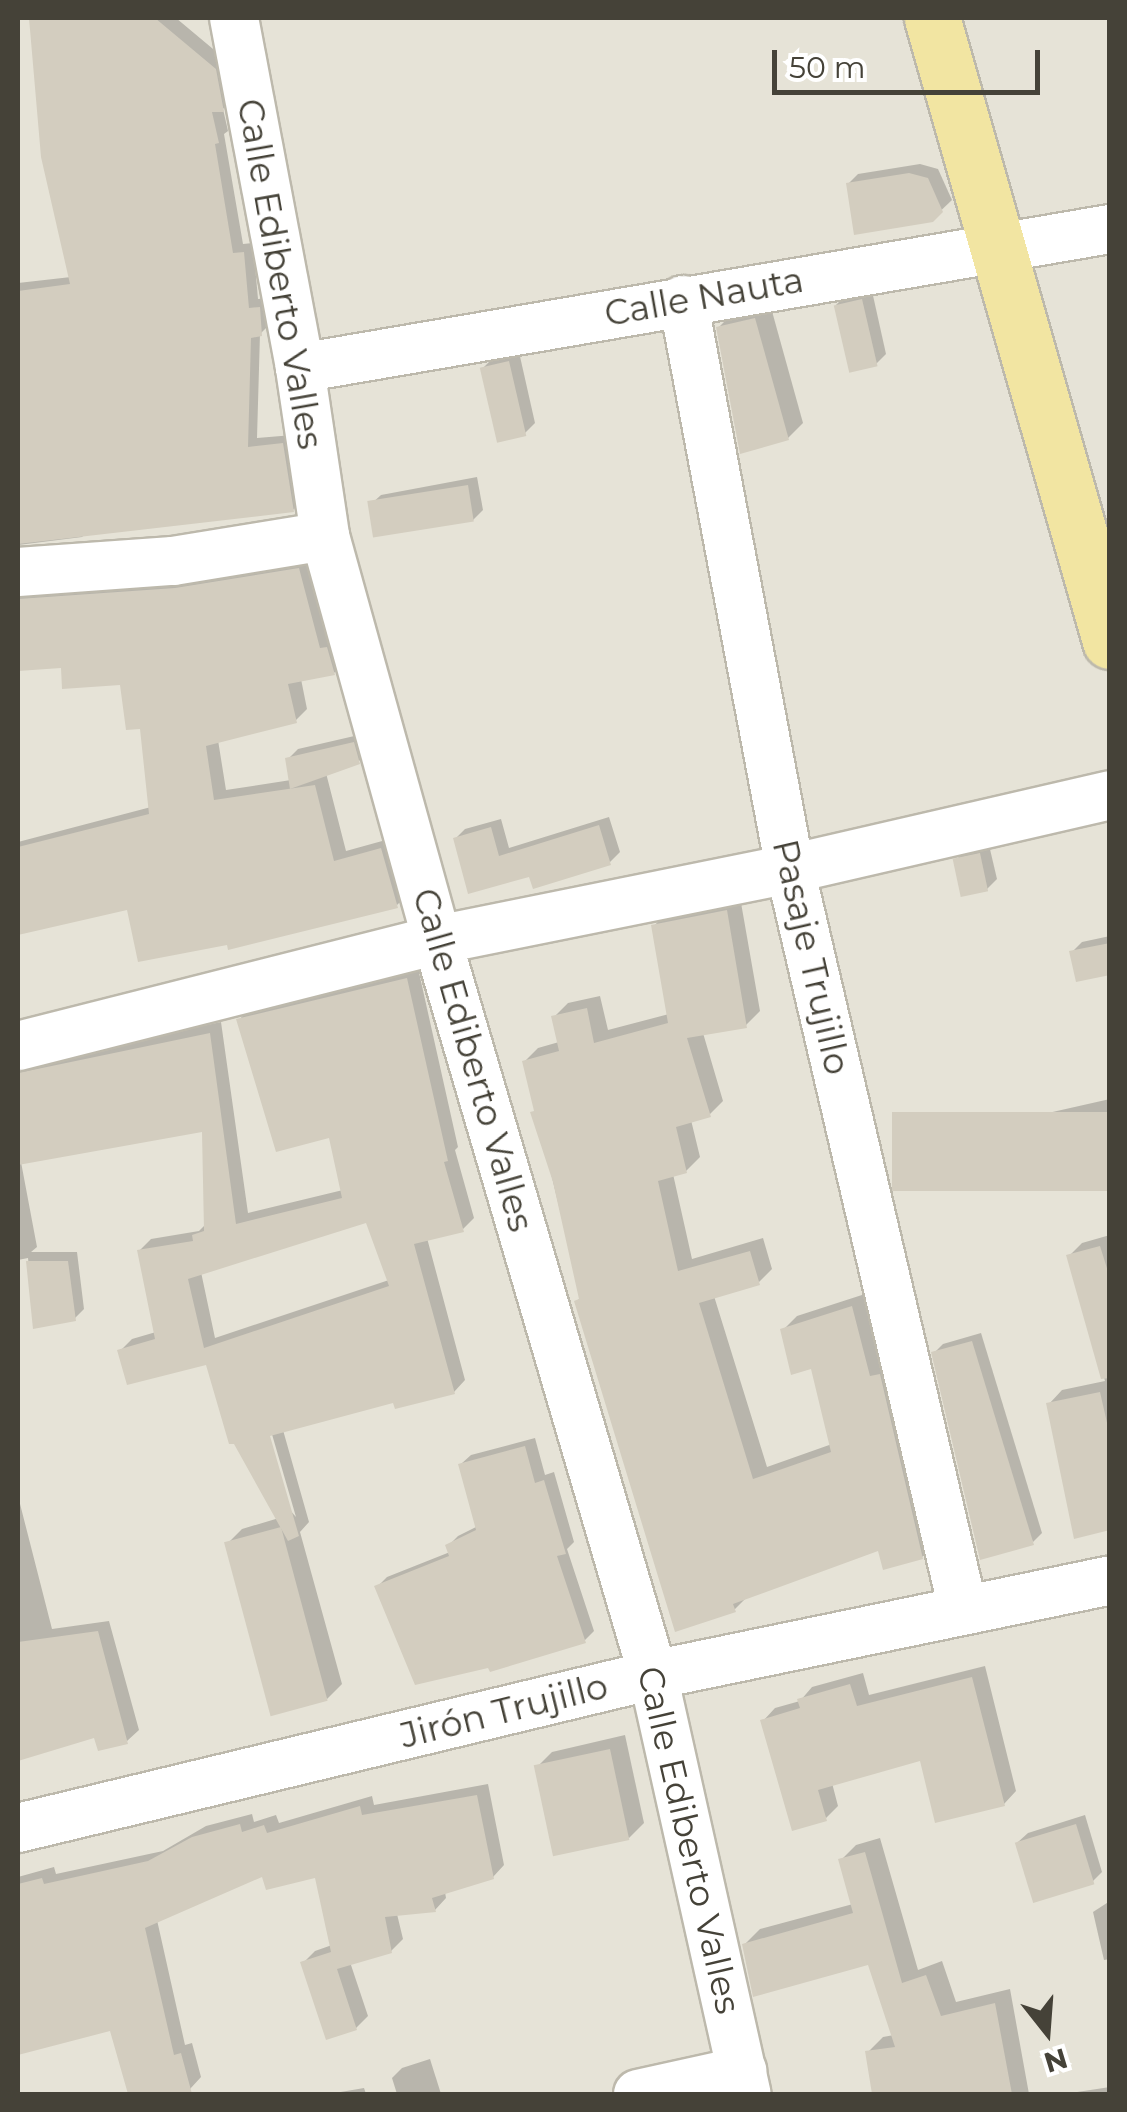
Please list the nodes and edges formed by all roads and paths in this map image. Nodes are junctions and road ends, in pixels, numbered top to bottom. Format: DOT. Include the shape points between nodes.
graph roads {
  1 [pos="234,18"];
  2 [pos="932,18"];
  3 [pos="1110,229"];
  4 [pos="1000,246"];
  5 [pos="682,300"];
  6 [pos="300,368"];
  7 [pos="325,536"];
  8 [pos="18,572"];
  9 [pos="1110,641"];
  10 [pos="1110,795"];
  11 [pos="790,869"];
  12 [pos="437,940"];
  13 [pos="18,1046"];
  14 [pos="1110,1580"];
  15 [pos="964,1609"];
  16 [pos="653,1675"];
  17 [pos="18,1828"];
  18 [pos="744,2083"];
  19 [pos="638,2094"];
  1 -- 6 [label="street, Calle Ediberto Valles"];
  2 -- 4 [label="main road"];
  3 -- 4 [label="street, Calle Nauta"];
  4 -- 5 [label="street, Calle Nauta"];
  4 -- 9 [label="main road"];
  5 -- 6 [label="street, Calle Nauta"];
  5 -- 11 [label="street, Pasaje Trujillo"];
  6 -- 7 [label="street, Calle Ediberto Valles"];
  7 -- 8 [label="street" via="174,560"];
  7 -- 12 [label="street, Calle Ediberto Valles"];
  10 -- 11 [label="street"];
  11 -- 12 [label="street"];
  11 -- 15 [label="street, Pasaje Trujillo"];
  12 -- 13 [label="street"];
  12 -- 16 [label="street, Calle Ediberto Valles"];
  14 -- 15 [label="street, Jirón Trujillo"];
  15 -- 16 [label="street, Jirón Trujillo"];
  16 -- 17 [label="street, Jirón Trujillo"];
  16 -- 18 [label="street, Calle Ediberto Valles"];
  18 -- 19 [label="street"];
}
